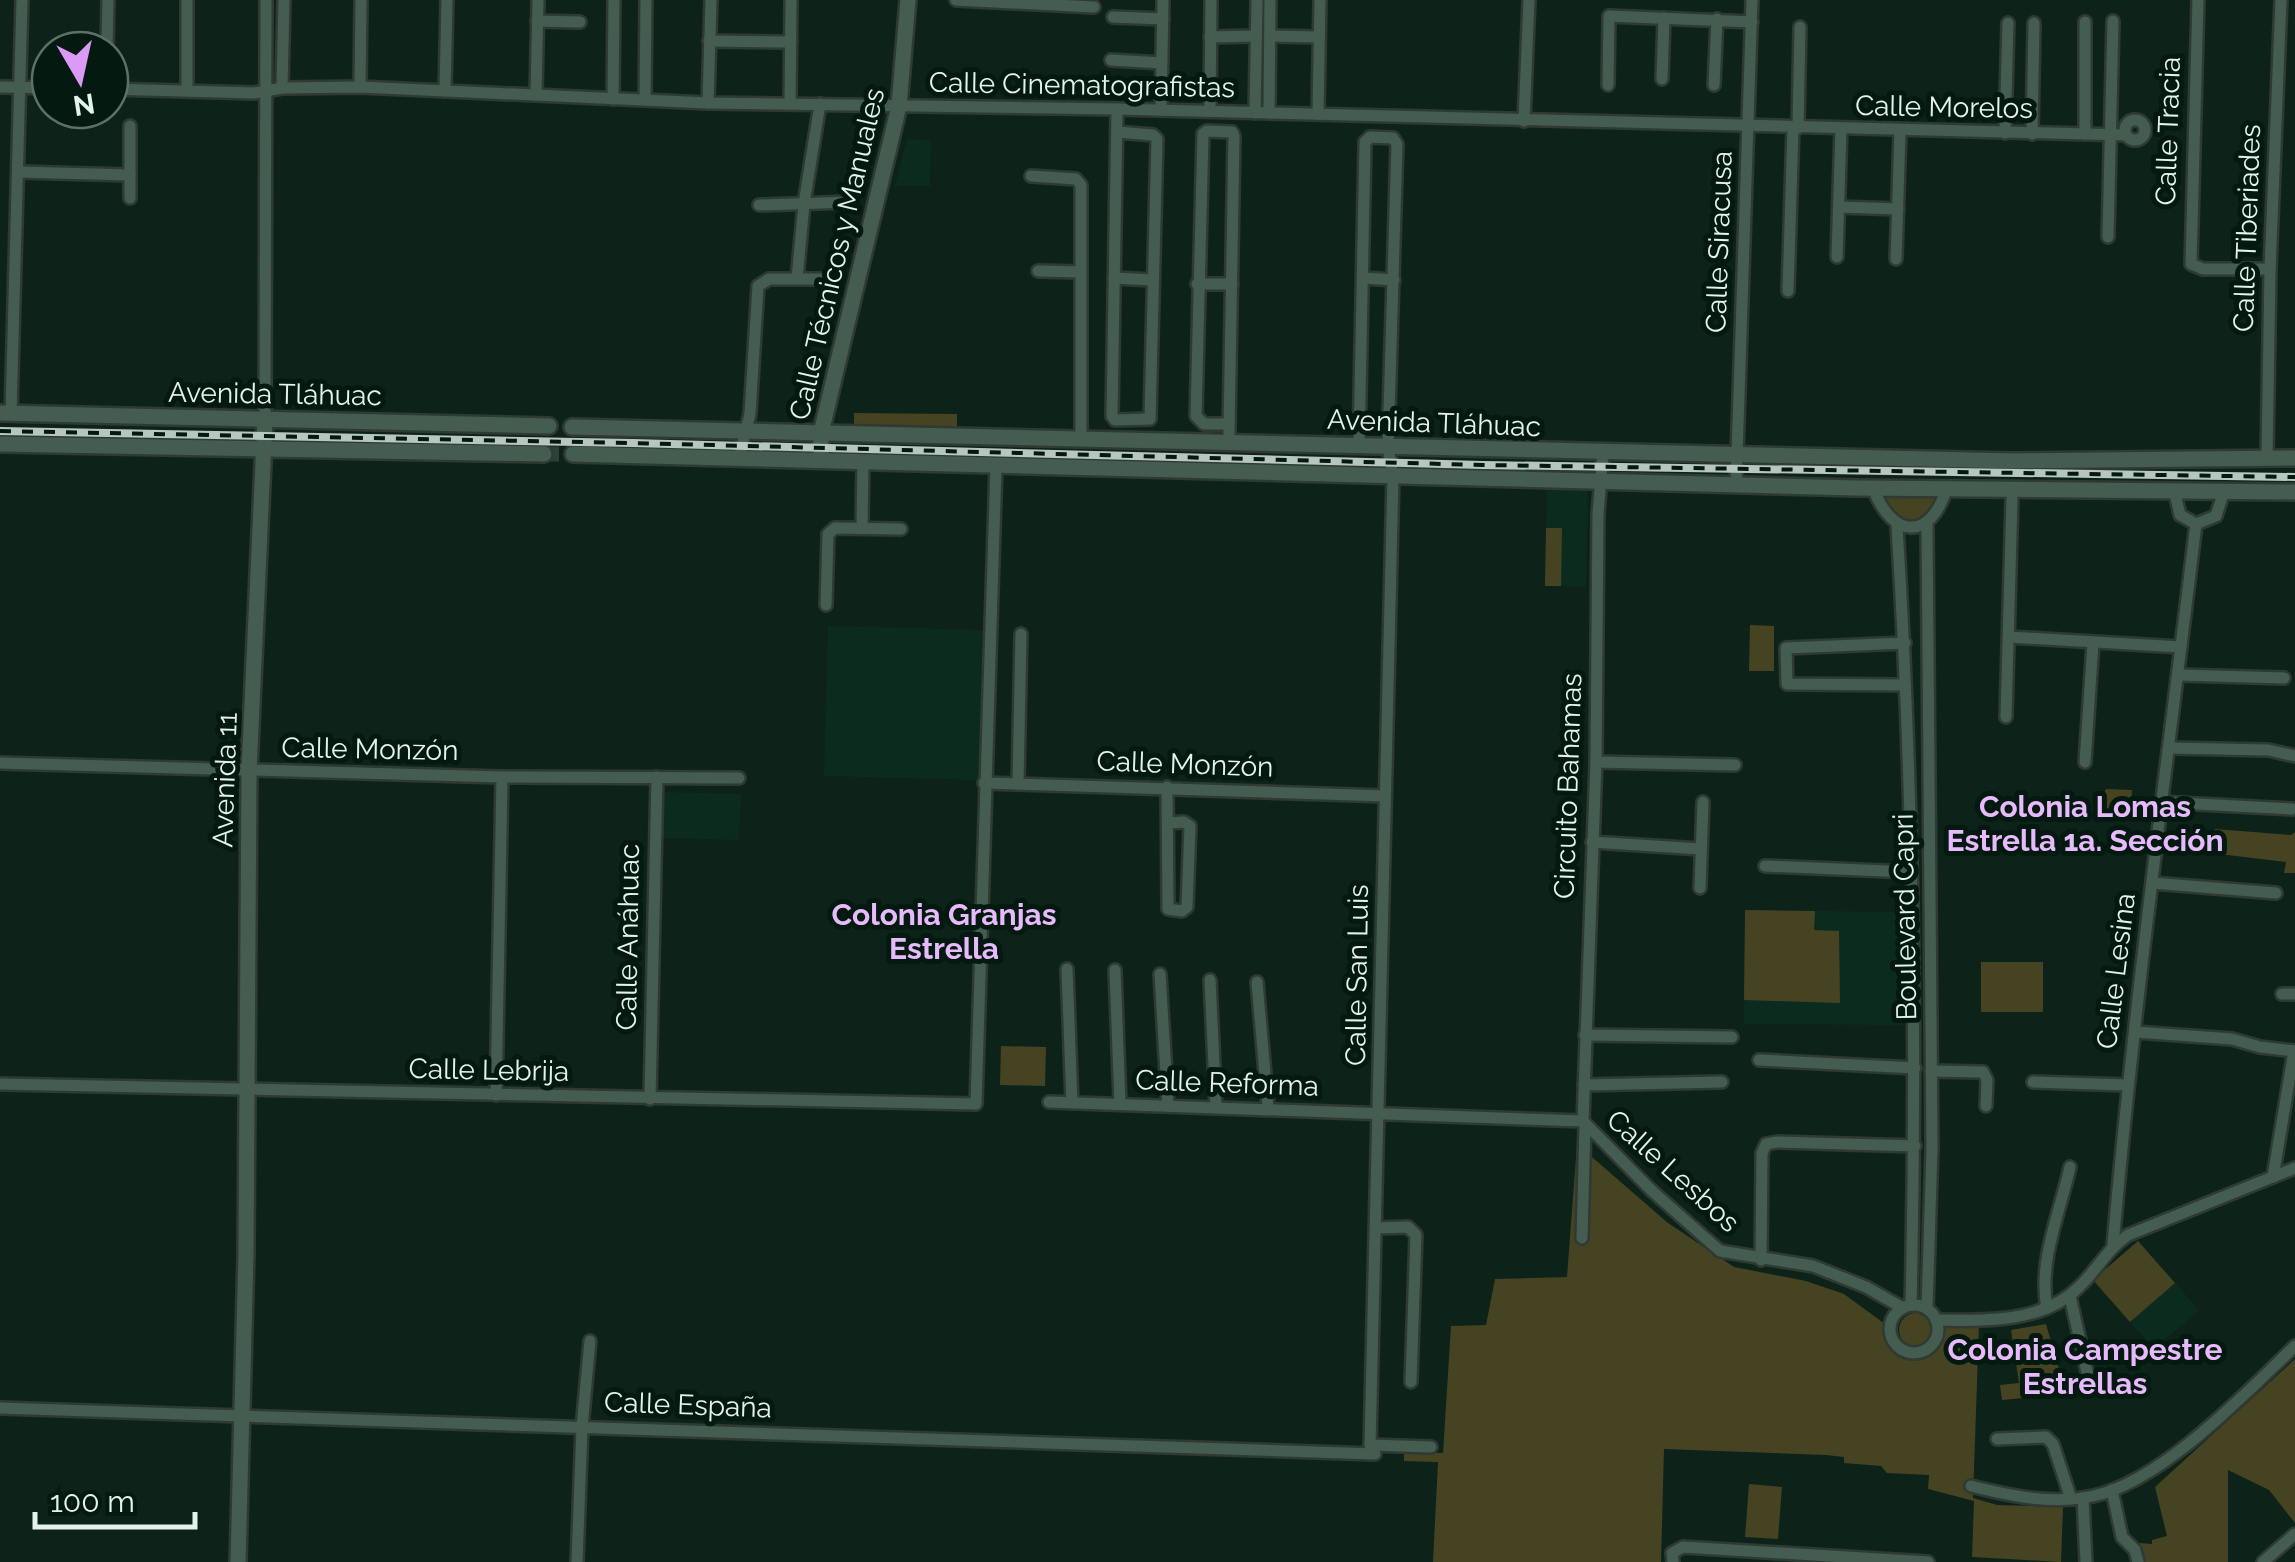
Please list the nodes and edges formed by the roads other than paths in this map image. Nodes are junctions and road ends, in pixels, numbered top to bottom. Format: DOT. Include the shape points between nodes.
graph roads {
  1 [pos="22,0"];
  2 [pos="108,0"];
  3 [pos="187,0"];
  4 [pos="266,0"];
  5 [pos="284,0"];
  6 [pos="361,0"];
  7 [pos="448,0"];
  8 [pos="538,0"];
  9 [pos="614,0"];
  10 [pos="646,0"];
  11 [pos="711,0"];
  12 [pos="791,0"];
  13 [pos="908,0"];
  14 [pos="956,0"];
  15 [pos="1163,0"];
  16 [pos="1211,0"];
  17 [pos="1257,0"];
  18 [pos="1270,0"];
  19 [pos="1320,0"];
  20 [pos="1529,0"];
  21 [pos="1752,0"];
  22 [pos="2198,0"];
  23 [pos="2281,0"];
  24 [pos="1094,7"];
  25 [pos="1113,17"];
  26 [pos="1664,18"];
  27 [pos="1162,19"];
  28 [pos="1717,20"];
  29 [pos="2113,20"];
  30 [pos="537,21"];
  31 [pos="580,22"];
  32 [pos="1752,22"];
  33 [pos="2085,22"];
  34 [pos="2008,23"];
  35 [pos="2034,23"];
  36 [pos="1800,27"];
  37 [pos="107,30"];
  38 [pos="1263,36"];
  39 [pos="1210,37"];
  40 [pos="1319,37"];
  41 [pos="710,40"];
  42 [pos="791,42"];
  43 [pos="1110,60"];
  44 [pos="1162,63"];
  45 [pos="1662,79"];
  46 [pos="1608,85"];
  47 [pos="1714,85"];
  48 [pos="0,86"];
  49 [pos="20,86"];
  50 [pos="30,87"];
  51 [pos="360,87"];
  52 [pos="282,88"];
  53 [pos="130,89"];
  54 [pos="187,90"];
  55 [pos="265,90"];
  56 [pos="445,91"];
  57 [pos="536,94"];
  58 [pos="613,99"];
  59 [pos="645,100"];
  60 [pos="708,103"];
  61 [pos="790,104"];
  62 [pos="820,104"];
  63 [pos="899,106"];
  64 [pos="1117,109"];
  65 [pos="1161,110"];
  66 [pos="1210,112"];
  67 [pos="1254,113"];
  68 [pos="1269,113"];
  69 [pos="1318,114"];
  70 [pos="1524,121"];
  71 [pos="1754,127"];
  72 [pos="1795,128"];
  73 [pos="1841,129"];
  74 [pos="130,130"];
  75 [pos="1900,130"];
  76 [pos="1116,132"];
  77 [pos="2004,134"];
  78 [pos="2032,134"];
  79 [pos="2085,134"];
  80 [pos="2126,134"];
  81 [pos="2111,135"];
  82 [pos="19,172"];
  83 [pos="130,175"];
  84 [pos="1031,176"];
  85 [pos="130,198"];
  86 [pos="849,202"];
  87 [pos="804,204"];
  88 [pos="759,205"];
  89 [pos="1838,207"];
  90 [pos="1898,209"];
  91 [pos="2108,237"];
  92 [pos="1837,256"];
  93 [pos="1896,259"];
  94 [pos="2270,269"];
  95 [pos="1038,271"];
  96 [pos="1080,272"];
  97 [pos="1114,278"];
  98 [pos="1363,278"];
  99 [pos="797,279"];
  100 [pos="826,279"];
  101 [pos="1154,280"];
  102 [pos="1394,280"];
  103 [pos="1197,284"];
  104 [pos="1232,284"];
  105 [pos="1788,290"];
  106 [pos="5,414"];
  107 [pos="265,419"];
  108 [pos="1229,424"];
  109 [pos="549,426"];
  110 [pos="572,426"];
  111 [pos="746,430"];
  112 [pos="820,433"];
  113 [pos="1081,439"];
  114 [pos="1228,443"];
  115 [pos="0,444"];
  116 [pos="1359,446"];
  117 [pos="1388,446"];
  118 [pos="264,447"];
  119 [pos="1603,452"];
  120 [pos="1737,453"];
  121 [pos="544,454"];
  122 [pos="573,454"];
  123 [pos="739,458"];
  124 [pos="2268,458"];
  125 [pos="2295,458"];
  126 [pos="821,459"];
  127 [pos="863,460"];
  128 [pos="996,466"];
  129 [pos="1393,477"];
  130 [pos="1601,482"];
  131 [pos="1736,485"];
  132 [pos="1873,488"];
  133 [pos="1947,488"];
  134 [pos="2174,490"];
  135 [pos="2224,490"];
  136 [pos="2295,492"];
  137 [pos="2012,498"];
  138 [pos="1927,524"];
  139 [pos="2196,524"];
  140 [pos="1897,526"];
  141 [pos="862,527"];
  142 [pos="901,529"];
  143 [pos="826,605"];
  144 [pos="1021,634"];
  145 [pos="2009,637"];
  146 [pos="1904,642"];
  147 [pos="2093,643"];
  148 [pos="2182,648"];
  149 [pos="2179,675"];
  150 [pos="2284,678"];
  151 [pos="1905,685"];
  152 [pos="2006,718"];
  153 [pos="2170,748"];
  154 [pos="2295,756"];
  155 [pos="0,762"];
  156 [pos="1596,762"];
  157 [pos="2085,762"];
  158 [pos="1736,765"];
  159 [pos="249,771"];
  160 [pos="502,777"];
  161 [pos="658,778"];
  162 [pos="739,778"];
  163 [pos="984,784"];
  164 [pos="1018,784"];
  165 [pos="1167,787"];
  166 [pos="1385,796"];
  167 [pos="1703,802"];
  168 [pos="2160,802"];
  169 [pos="2292,808"];
  170 [pos="1168,822"];
  171 [pos="1592,842"];
  172 [pos="1701,849"];
  173 [pos="1765,866"];
  174 [pos="1910,872"];
  175 [pos="2152,882"];
  176 [pos="1700,888"];
  177 [pos="2276,893"];
  178 [pos="1067,969"];
  179 [pos="1115,970"];
  180 [pos="1160,974"];
  181 [pos="1210,980"];
  182 [pos="1257,982"];
  183 [pos="2136,1032"];
  184 [pos="1585,1035"];
  185 [pos="1732,1037"];
  186 [pos="2295,1051"];
  187 [pos="1759,1060"];
  188 [pos="1914,1068"];
  189 [pos="1932,1071"];
  190 [pos="1722,1082"];
  191 [pos="2033,1082"];
  192 [pos="0,1084"];
  193 [pos="2127,1085"];
  194 [pos="1584,1086"];
  195 [pos="247,1090"];
  196 [pos="496,1095"];
  197 [pos="650,1098"];
  198 [pos="1049,1102"];
  199 [pos="1072,1103"];
  200 [pos="1120,1104"];
  201 [pos="1168,1106"];
  202 [pos="1986,1106"];
  203 [pos="1216,1107"];
  204 [pos="1268,1108"];
  205 [pos="1379,1116"];
  206 [pos="1584,1123"];
  207 [pos="1914,1146"];
  208 [pos="2070,1167"];
  209 [pos="2295,1168"];
  210 [pos="2273,1176"];
  211 [pos="1376,1228"];
  212 [pos="1582,1238"];
  213 [pos="2113,1245"];
  214 [pos="1761,1260"];
  215 [pos="2070,1296"];
  216 [pos="1907,1307"];
  217 [pos="1927,1308"];
  218 [pos="2047,1308"];
  219 [pos="1936,1320"];
  220 [pos="590,1341"];
  221 [pos="2295,1346"];
  222 [pos="2102,1374"];
  223 [pos="1412,1382"];
  224 [pos="0,1408"];
  225 [pos="240,1416"];
  226 [pos="582,1426"];
  227 [pos="1996,1439"];
  228 [pos="1431,1446"];
  229 [pos="1372,1451"];
  230 [pos="1971,1486"];
  231 [pos="2112,1490"];
  232 [pos="2077,1499"];
  233 [pos="2295,1534"];
  234 [pos="1744,1550"];
  235 [pos="238,1562"];
  236 [pos="577,1562"];
  237 [pos="1673,1562"];
  238 [pos="1737,1562"];
  239 [pos="1928,1562"];
  240 [pos="2086,1562"];
  241 [pos="2138,1562"];
  242 [pos="2263,1562"];
  1 -- 49 [label="street"];
  2 -- 37 [label="street"];
  3 -- 54 [label="street"];
  4 -- 55 [label="street, Avenida 11"];
  5 -- 52 [label="street"];
  6 -- 51 [label="street"];
  7 -- 56 [label="street"];
  8 -- 30 [label="street"];
  9 -- 58 [label="street"];
  10 -- 59 [label="street"];
  11 -- 41 [label="street"];
  12 -- 42 [label="street"];
  13 -- 63 [label="main road, Calle Técnicos y Manuales"];
  14 -- 24 [label="street"];
  15 -- 27 [label="street"];
  16 -- 39 [label="street"];
  17 -- 38 [label="street"];
  18 -- 38 [label="street"];
  19 -- 40 [label="street"];
  20 -- 70 [label="street"];
  21 -- 32 [label="street, Calle Siracusa"];
  22 -- 94 [label="street, Calle Tracia" via="2191,264"];
  23 -- 94 [label="street, Calle Tiberiades"];
  25 -- 27 [label="street"];
  26 -- 28 [label="street"];
  26 -- 45 [label="street"];
  26 -- 46 [label="street" via="1609,16"];
  27 -- 44 [label="street"];
  28 -- 32 [label="street"];
  28 -- 47 [label="street"];
  29 -- 81 [label="street"];
  30 -- 31 [label="street"];
  30 -- 57 [label="street"];
  32 -- 71 [label="street, Calle Siracusa"];
  33 -- 79 [label="street"];
  34 -- 77 [label="street"];
  35 -- 78 [label="street"];
  36 -- 72 [label="street"];
  38 -- 39 [label="street"];
  38 -- 40 [label="street"];
  38 -- 67 [label="street"];
  38 -- 68 [label="street"];
  39 -- 66 [label="street"];
  40 -- 69 [label="street"];
  41 -- 42 [label="street"];
  41 -- 60 [label="street"];
  42 -- 61 [label="street"];
  43 -- 44 [label="street"];
  44 -- 65 [label="street"];
  48 -- 49 [label="street"];
  49 -- 50 [label="street"];
  49 -- 82 [label="street"];
  51 -- 52 [label="street, Calle Cinematografistas"];
  51 -- 56 [label="street, Calle Cinematografistas"];
  52 -- 55 [label="street"];
  53 -- 54 [label="street"];
  54 -- 55 [label="street"];
  55 -- 107 [label="street, Avenida 11"];
  56 -- 57 [label="street, Calle Cinematografistas"];
  57 -- 58 [label="street, Calle Cinematografistas"];
  58 -- 59 [label="street, Calle Cinematografistas"];
  59 -- 60 [label="street, Calle Cinematografistas"];
  60 -- 61 [label="street, Calle Cinematografistas"];
  61 -- 62 [label="street, Calle Cinematografistas"];
  62 -- 63 [label="street, Calle Cinematografistas"];
  62 -- 87 [label="street"];
  63 -- 64 [label="street, Calle Cinematografistas"];
  63 -- 112 [label="main road, Calle Técnicos y Manuales"];
  64 -- 65 [label="street, Calle Cinematografistas"];
  64 -- 76 [label="street"];
  65 -- 66 [label="street, Calle Cinematografistas"];
  66 -- 67 [label="street, Calle Cinematografistas"];
  67 -- 68 [label="street, Calle Cinematografistas"];
  68 -- 69 [label="street, Calle Cinematografistas"];
  69 -- 70 [label="street, Calle Cinematografistas"];
  70 -- 71 [label="street, Calle Cinematografistas"];
  71 -- 72 [label="street, Calle Morelos"];
  71 -- 120 [label="street, Calle Siracusa"];
  72 -- 73 [label="street, Calle Morelos"];
  72 -- 105 [label="street"];
  73 -- 75 [label="street, Calle Morelos"];
  73 -- 89 [label="street"];
  74 -- 83 [label="street"];
  75 -- 77 [label="street, Calle Morelos"];
  75 -- 90 [label="street"];
  76 -- 97 [label="street"];
  76 -- 101 [label="street" via="1157,139"];
  77 -- 78 [label="street, Calle Morelos"];
  78 -- 79 [label="street, Calle Morelos"];
  79 -- 81 [label="street, Calle Morelos"];
  80 -- 81 [label="street, Calle Morelos"];
  81 -- 91 [label="street"];
  82 -- 83 [label="street"];
  82 -- 106 [label="street"];
  83 -- 85 [label="street"];
  84 -- 96 [label="street" via="1076,179 1080,185"];
  86 -- 87 [label="street"];
  87 -- 88 [label="street"];
  87 -- 99 [label="street"];
  89 -- 90 [label="street"];
  89 -- 92 [label="street"];
  90 -- 93 [label="street"];
  94 -- 124 [label="street, Calle Tiberiades"];
  95 -- 96 [label="street"];
  96 -- 113 [label="street"];
  97 -- 101 [label="street"];
  97 -- 101 [label="street" via="1115,420 1152,418"];
  98 -- 102 [label="street"];
  98 -- 102 [label="street, Calle San Luis" via="1370,136 1397,144"];
  98 -- 116 [label="street"];
  99 -- 100 [label="street"];
  99 -- 111 [label="street" via="769,278 758,286"];
  102 -- 117 [label="street, Calle San Luis"];
  103 -- 104 [label="street"];
  103 -- 104 [label="street" via="1207,131 1234,136"];
  103 -- 108 [label="street" via="1196,416 1200,423"];
  104 -- 108 [label="street"];
  106 -- 107 [label="main road, Avenida Tláhuac"];
  107 -- 109 [label="main road, Avenida Tláhuac"];
  107 -- 118 [label="main road, Avenida 11"];
  108 -- 114 [label="street"];
  110 -- 111 [label="main road, Avenida Tláhuac"];
  111 -- 112 [label="main road, Avenida Tláhuac"];
  111 -- 123 [label="street"];
  112 -- 113 [label="main road, Avenida Tláhuac"];
  112 -- 126 [label="main road, Calle Técnicos y Manuales"];
  113 -- 114 [label="main road, Avenida Tláhuac"];
  114 -- 116 [label="main road, Avenida Tláhuac"];
  115 -- 118 [label="main road, Avenida Tláhuac"];
  116 -- 117 [label="main road, Avenida Tláhuac"];
  117 -- 119 [label="main road, Avenida Tláhuac"];
  117 -- 129 [label="street, Calle San Luis"];
  118 -- 121 [label="main road, Avenida Tláhuac"];
  118 -- 159 [label="main road, Avenida 11"];
  119 -- 120 [label="main road, Avenida Tláhuac"];
  119 -- 130 [label="street, Circuito Bahamas"];
  120 -- 124 [label="main road, Avenida Tláhuac" via="2044,462"];
  120 -- 131 [label="street, Calle Siracusa"];
  122 -- 123 [label="main road, Avenida Tláhuac"];
  123 -- 126 [label="main road, Avenida Tláhuac"];
  124 -- 125 [label="main road, Avenida Tláhuac"];
  126 -- 127 [label="main road, Avenida Tláhuac"];
  127 -- 128 [label="main road, Avenida Tláhuac"];
  127 -- 141 [label="street"];
  128 -- 129 [label="main road, Avenida Tláhuac"];
  128 -- 163 [label="street"];
  129 -- 130 [label="main road, Avenida Tláhuac"];
  129 -- 166 [label="street, Calle San Luis"];
  130 -- 131 [label="main road, Avenida Tláhuac"];
  130 -- 156 [label="street, Circuito Bahamas"];
  131 -- 132 [label="main road, Avenida Tláhuac"];
  132 -- 133 [label="main road, Avenida Tláhuac"];
  132 -- 140 [label="street"];
  133 -- 134 [label="main road, Avenida Tláhuac"];
  133 -- 138 [label="street"];
  134 -- 135 [label="main road, Avenida Tláhuac"];
  134 -- 139 [label="street" via="2180,515"];
  135 -- 136 [label="main road, Avenida Tláhuac"];
  135 -- 139 [label="street" via="2216,516"];
  137 -- 145 [label="street"];
  138 -- 140 [label="street"];
  138 -- 189 [label="street, Boulevard Capri"];
  139 -- 148 [label="street, Calle Lesina"];
  140 -- 146 [label="street, Boulevard Capri"];
  141 -- 142 [label="street"];
  141 -- 143 [label="street" via="828,534"];
  144 -- 164 [label="street"];
  145 -- 147 [label="street"];
  145 -- 152 [label="street"];
  146 -- 151 [label="street, Boulevard Capri"];
  146 -- 151 [label="street" via="1786,648 1787,684"];
  147 -- 148 [label="street"];
  147 -- 157 [label="street"];
  148 -- 149 [label="street, Calle Lesina"];
  149 -- 150 [label="street"];
  149 -- 153 [label="street, Calle Lesina"];
  151 -- 174 [label="street, Boulevard Capri"];
  153 -- 154 [label="street"];
  153 -- 168 [label="street, Calle Lesina"];
  155 -- 159 [label="street, Calle Monzón"];
  156 -- 158 [label="street"];
  156 -- 171 [label="street, Circuito Bahamas"];
  159 -- 160 [label="street, Calle Monzón"];
  159 -- 195 [label="main road, Avenida 11"];
  160 -- 161 [label="street, Calle Monzón"];
  160 -- 196 [label="street"];
  161 -- 162 [label="street, Calle Monzón"];
  161 -- 197 [label="street, Calle Anáhuac"];
  163 -- 164 [label="street, Calle Monzón"];
  163 -- 197 [label="street, Calle Lebrija" via="976,1104"];
  164 -- 165 [label="street, Calle Monzón"];
  165 -- 166 [label="street, Calle Monzón"];
  165 -- 170 [label="street"];
  166 -- 205 [label="street, Calle San Luis"];
  167 -- 172 [label="street"];
  168 -- 169 [label="street"];
  168 -- 175 [label="street, Calle Lesina"];
  170 -- 170 [label="street" via="1168,909 1182,911 1190,826"];
  171 -- 172 [label="street"];
  171 -- 184 [label="street, Circuito Bahamas"];
  172 -- 176 [label="street"];
  173 -- 174 [label="street"];
  174 -- 188 [label="street, Boulevard Capri"];
  175 -- 177 [label="street"];
  175 -- 183 [label="street, Calle Lesina"];
  178 -- 199 [label="street"];
  179 -- 200 [label="street"];
  180 -- 201 [label="street"];
  181 -- 203 [label="street"];
  182 -- 204 [label="street"];
  183 -- 186 [label="street" via="2232,1038"];
  183 -- 193 [label="street, Calle Lesina"];
  184 -- 185 [label="street"];
  184 -- 194 [label="street, Circuito Bahamas"];
  186 -- 210 [label="street"];
  187 -- 188 [label="street"];
  188 -- 207 [label="street, Boulevard Capri"];
  189 -- 202 [label="street" via="1983,1072"];
  189 -- 217 [label="street, Boulevard Capri"];
  190 -- 194 [label="street"];
  191 -- 193 [label="street"];
  192 -- 195 [label="street, Calle Lebrija"];
  193 -- 213 [label="street, Calle Lesina"];
  194 -- 206 [label="street, Circuito Bahamas"];
  195 -- 196 [label="street, Calle Lebrija"];
  195 -- 225 [label="main road, Avenida 11"];
  196 -- 197 [label="street, Calle Lebrija"];
  198 -- 199 [label="street, Calle Reforma"];
  199 -- 200 [label="street, Calle Reforma"];
  200 -- 201 [label="street, Calle Reforma"];
  201 -- 203 [label="street, Calle Reforma"];
  203 -- 204 [label="street, Calle Reforma"];
  204 -- 205 [label="street, Calle Reforma"];
  205 -- 206 [label="street, Calle Reforma"];
  205 -- 211 [label="street, Calle San Luis"];
  206 -- 212 [label="street, Circuito Bahamas"];
  206 -- 214 [label="street, Calle Lesbos" via="1720,1251"];
  207 -- 214 [label="street" via="1766,1144"];
  207 -- 216 [label="street, Boulevard Capri"];
  208 -- 218 [label="street" via="2048,1248"];
  209 -- 210 [label="street"];
  210 -- 213 [label="street" via="2143,1226"];
  211 -- 223 [label="street" via="1408,1227 1416,1235"];
  211 -- 229 [label="street, Calle San Luis"];
  213 -- 215 [label="street"];
  214 -- 216 [label="street, Calle Lesbos" via="1813,1266"];
  215 -- 218 [label="street"];
  215 -- 222 [label="street" via="2087,1372"];
  216 -- 217 [label="street"];
  216 -- 219 [label="street" via="1892,1319 1890,1335 1906,1352 1935,1343"];
  217 -- 219 [label="street"];
  218 -- 219 [label="street" via="2016,1317"];
  220 -- 226 [label="street"];
  221 -- 231 [label="street" via="2192,1440"];
  224 -- 225 [label="street, Calle España"];
  225 -- 226 [label="street, Calle España"];
  225 -- 235 [label="main road, Avenida 11"];
  226 -- 229 [label="street, Calle España"];
  226 -- 236 [label="street"];
  227 -- 232 [label="street" via="2046,1436"];
  228 -- 229 [label="street"];
  230 -- 232 [label="street" via="2024,1499"];
  231 -- 232 [label="street"];
  231 -- 241 [label="street" via="2122,1537"];
  232 -- 240 [label="street"];
  233 -- 242 [label="street"];
  234 -- 237 [label="street" via="1683,1547 1672,1554"];
  234 -- 238 [label="street"];
  234 -- 239 [label="street"];
}
